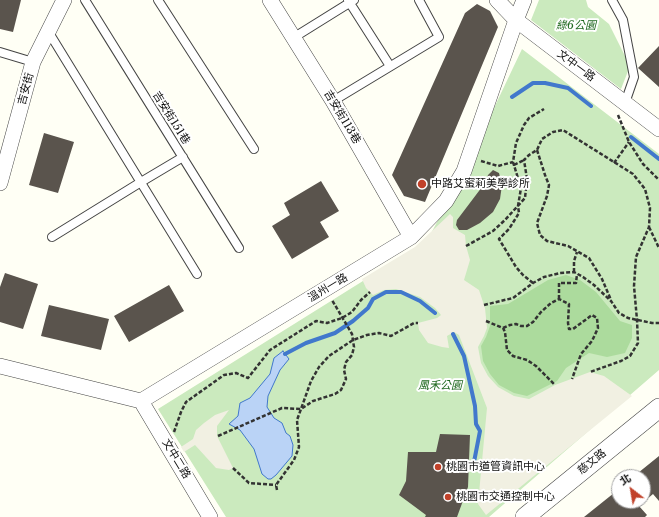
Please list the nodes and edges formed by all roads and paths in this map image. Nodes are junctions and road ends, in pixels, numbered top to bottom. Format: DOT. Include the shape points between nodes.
graph roads {
  1 [pos="64,0"];
  2 [pos="85,0"];
  3 [pos="158,0"];
  4 [pos="270,0"];
  5 [pos="419,0"];
  6 [pos="497,0"];
  7 [pos="524,0"];
  8 [pos="612,0"];
  9 [pos="350,1"];
  10 [pos="516,20"];
  11 [pos="48,31"];
  12 [pos="293,38"];
  13 [pos="0,52"];
  14 [pos="33,62"];
  15 [pos="390,66"];
  16 [pos="333,101"];
  17 [pos="544,109"];
  18 [pos="621,109"];
  19 [pos="659,129"];
  20 [pos="629,142"];
  21 [pos="254,149"];
  22 [pos="537,150"];
  23 [pos="183,157"];
  24 [pos="479,160"];
  25 [pos="524,160"];
  26 [pos="614,163"];
  27 [pos="514,164"];
  28 [pos="659,180"];
  29 [pos="141,182"];
  30 [pos="0,183"];
  31 [pos="518,206"];
  32 [pos="649,227"];
  33 [pos="411,236"];
  34 [pos="52,237"];
  35 [pos="466,246"];
  36 [pos="239,248"];
  37 [pos="659,248"];
  38 [pos="577,252"];
  39 [pos="575,273"];
  40 [pos="197,274"];
  41 [pos="533,283"];
  42 [pos="370,292"];
  43 [pos="330,297"];
  44 [pos="559,298"];
  45 [pos="611,300"];
  46 [pos="484,305"];
  47 [pos="342,318"];
  48 [pos="637,320"];
  49 [pos="486,321"];
  50 [pos="418,323"];
  51 [pos="659,323"];
  52 [pos="503,328"];
  53 [pos="353,340"];
  54 [pos="0,366"];
  55 [pos="590,372"];
  56 [pos="572,379"];
  57 [pos="555,385"];
  58 [pos="141,402"];
  59 [pos="659,408"];
  60 [pos="301,409"];
  61 [pos="173,434"];
  62 [pos="218,436"];
  63 [pos="233,468"];
  64 [pos="276,485"];
  65 [pos="277,490"];
  66 [pos="210,517"];
  67 [pos="525,517"];
  1 -- 11 [label="street, 吉安街"];
  2 -- 23 [label="lane, 吉安街151巷"];
  3 -- 21 [label="lane"];
  4 -- 12 [label="street, 吉安街113巷"];
  5 -- 15 [label="lane" via="439,37"];
  6 -- 10 [label="street, 文中一路"];
  7 -- 10 [label="street, 溫州一路"];
  8 -- 18 [label="lane" via="623,20 634,77"];
  9 -- 12 [label="lane"];
  9 -- 15 [label="lane"];
  10 -- 18 [label="street, 文中一路"];
  10 -- 33 [label="street, 溫州一路" via="464,171 446,201"];
  11 -- 14 [label="street, 吉安街"];
  11 -- 29 [label="lane"];
  12 -- 16 [label="street, 吉安街113巷"];
  13 -- 14 [label="lane"];
  14 -- 30 [label="street, 吉安街"];
  15 -- 16 [label="lane"];
  16 -- 33 [label="street, 吉安街113巷"];
  17 -- 27 [label="path" via="529,118 524,125 516,143"];
  18 -- 19 [label="street, 文中一路"];
  18 -- 20 [label="path"];
  20 -- 26 [label="path"];
  20 -- 28 [label="path" via="643,164"];
  22 -- 25 [label="path"];
  22 -- 26 [label="path" via="542,138 563,130"];
  22 -- 38 [label="path" via="549,185 537,223 540,235 547,241 568,246"];
  23 -- 29 [label="lane"];
  23 -- 36 [label="lane, 吉安街151巷"];
  24 -- 27 [label="path" via="498,166"];
  25 -- 27 [label="path"];
  25 -- 31 [label="path" via="527,179 525,198"];
  26 -- 32 [label="path" via="633,174 645,189 650,208"];
  27 -- 31 [label="path" via="521,188"];
  29 -- 34 [label="lane"];
  29 -- 40 [label="lane"];
  31 -- 35 [label="path" via="493,231"];
  31 -- 41 [label="path" via="519,213 499,240 516,267"];
  32 -- 37 [label="path"];
  32 -- 48 [label="path" via="636,257 634,286"];
  33 -- 58 [label="street, 溫州一路"];
  38 -- 39 [label="path" via="574,261"];
  38 -- 45 [label="path" via="590,258"];
  39 -- 41 [label="path" via="560,273"];
  39 -- 44 [label="path" via="576,282 559,283"];
  39 -- 45 [label="path"];
  41 -- 46 [label="path" via="513,298"];
  42 -- 47 [label="path" via="360,300 352,312"];
  43 -- 47 [label="path"];
  44 -- 52 [label="path" via="527,326 516,324"];
  44 -- 56 [label="path" via="569,304 569,329 573,329 592,315 597,318 598,328 592,341 581,354"];
  45 -- 48 [label="path" via="619,313"];
  47 -- 53 [label="path"];
  47 -- 61 [label="path" via="327,323 316,321 270,350 248,378 236,373 224,375 186,402"];
  48 -- 51 [label="path"];
  48 -- 55 [label="path" via="638,343 630,356"];
  49 -- 52 [label="path"];
  50 -- 53 [label="path" via="391,336 379,333"];
  52 -- 57 [label="path" via="507,350 513,356 536,366"];
  53 -- 60 [label="path" via="319,367 305,394"];
  53 -- 60 [label="path" via="352,355 344,370 346,379 340,390"];
  54 -- 58 [label="street"];
  58 -- 66 [label="street, 文中二路"];
  59 -- 67 [label="street, 慈文路"];
  60 -- 62 [label="path" via="282,408"];
  60 -- 64 [label="path" via="297,420 299,447 294,460"];
  63 -- 64 [label="path" via="249,483"];
  64 -- 65 [label="path"];
}
